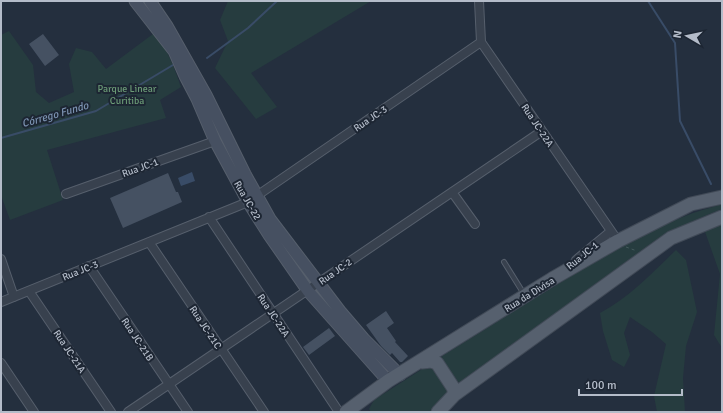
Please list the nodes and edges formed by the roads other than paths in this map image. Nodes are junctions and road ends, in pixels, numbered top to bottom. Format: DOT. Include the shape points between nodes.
graph roads {
  1 [pos="135,1"];
  2 [pos="150,1"];
  3 [pos="479,1"];
  4 [pos="482,42"];
  5 [pos="201,97"];
  6 [pos="542,131"];
  7 [pos="215,140"];
  8 [pos="452,192"];
  9 [pos="66,194"];
  10 [pos="258,195"];
  11 [pos="722,197"];
  12 [pos="248,202"];
  13 [pos="209,217"];
  14 [pos="722,217"];
  15 [pos="475,224"];
  16 [pos="614,236"];
  17 [pos="149,242"];
  18 [pos="1,259"];
  19 [pos="504,262"];
  20 [pos="89,266"];
  21 [pos="318,283"];
  22 [pos="29,291"];
  23 [pos="308,291"];
  24 [pos="526,296"];
  25 [pos="14,297"];
  26 [pos="1,302"];
  27 [pos="273,314"];
  28 [pos="221,349"];
  29 [pos="422,362"];
  30 [pos="1,363"];
  31 [pos="400,375"];
  32 [pos="388,381"];
  33 [pos="169,384"];
  34 [pos="454,395"];
  35 [pos="365,406"];
  36 [pos="34,412"];
  37 [pos="111,412"];
  38 [pos="128,412"];
  39 [pos="188,412"];
  40 [pos="264,412"];
  41 [pos="339,412"];
  42 [pos="346,412"];
  43 [pos="438,412"];
  1 -- 5 [label="main road, Rua JC-22" via="174,51 184,76"];
  2 -- 5 [label="main road, Rua JC-22" via="167,26"];
  3 -- 4 [label="street, Rua JC-22A"];
  4 -- 6 [label="street, Rua JC-22A"];
  4 -- 10 [label="street, Rua JC-3"];
  5 -- 7 [label="main road, Rua JC-22"];
  5 -- 10 [label="main road, Rua JC-22"];
  6 -- 8 [label="street, Rua JC-2"];
  6 -- 16 [label="street, Rua JC-22A"];
  7 -- 9 [label="street, Rua JC-1"];
  7 -- 12 [label="main road, Rua JC-22"];
  8 -- 15 [label="street"];
  8 -- 21 [label="street, Rua JC-2"];
  10 -- 21 [label="main road, Rua JC-22" via="270,218"];
  11 -- 16 [label="main road, Rua da Divisa" via="691,204"];
  12 -- 13 [label="street, Rua JC-3"];
  12 -- 23 [label="main road, Rua JC-22"];
  13 -- 17 [label="street, Rua JC-3"];
  13 -- 27 [label="street, Rua JC-22A"];
  14 -- 34 [label="main road" via="671,238"];
  16 -- 24 [label="main road, Rua da Divisa"];
  17 -- 20 [label="street, Rua JC-3"];
  17 -- 28 [label="street, Rua JC-21C"];
  18 -- 25 [label="street"];
  19 -- 24 [label="lane"];
  20 -- 22 [label="street, Rua JC-3"];
  20 -- 33 [label="street, Rua JC-21B"];
  21 -- 23 [label="street, Rua JC-2"];
  21 -- 31 [label="main road, Rua JC-22" via="350,322"];
  22 -- 25 [label="street, Rua JC-3"];
  22 -- 37 [label="street, Rua JC-21A"];
  23 -- 27 [label="street, Rua JC-2"];
  23 -- 32 [label="main road, Rua JC-22"];
  24 -- 29 [label="main road, Rua da Divisa"];
  25 -- 26 [label="street, Rua JC-3"];
  27 -- 28 [label="street, Rua JC-2"];
  27 -- 41 [label="street, Rua JC-22A"];
  28 -- 33 [label="street, Rua JC-2"];
  28 -- 40 [label="street, Rua JC-21C"];
  29 -- 31 [label="main road, Rua da Divisa"];
  29 -- 34 [label="main road" via="437,363 454,389"];
  30 -- 36 [label="street"];
  31 -- 32 [label="main road, Rua da Divisa"];
  32 -- 35 [label="main road, Rua da Divisa"];
  33 -- 38 [label="street, Rua JC-2"];
  33 -- 39 [label="street, Rua JC-21B"];
  34 -- 43 [label="main road"];
  35 -- 42 [label="main road, Rua da Divisa"];
}
